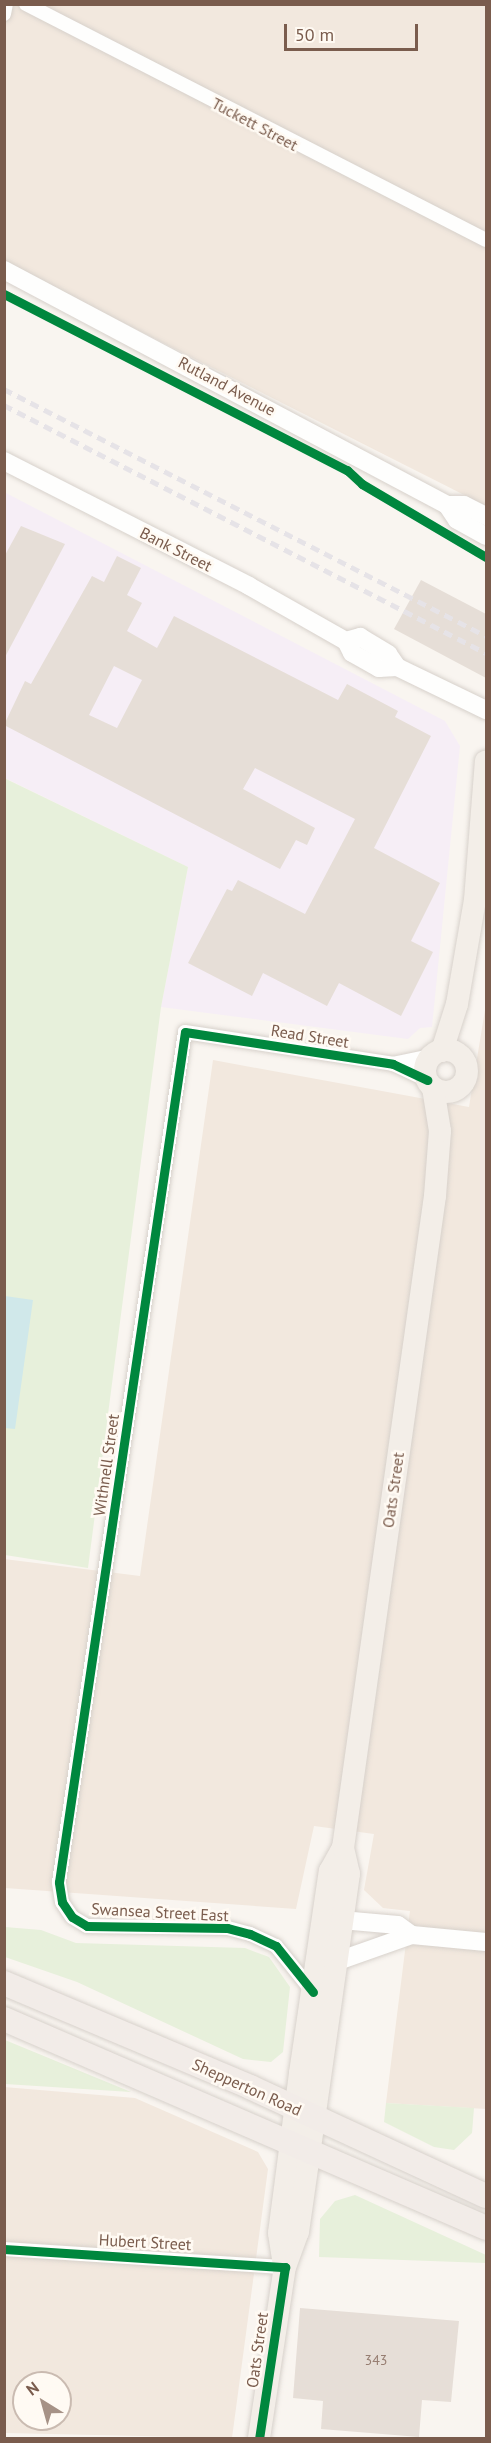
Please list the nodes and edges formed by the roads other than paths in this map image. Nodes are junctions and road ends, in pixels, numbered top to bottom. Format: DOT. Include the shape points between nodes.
graph roads {
  1 [pos="6,4"];
  2 [pos="26,4"];
  3 [pos="4,14"];
  4 [pos="486,240"];
  5 [pos="4,270"];
  6 [pos="4,461"];
  7 [pos="447,505"];
  8 [pos="486,516"];
  9 [pos="486,536"];
  10 [pos="486,710"];
  11 [pos="486,761"];
  12 [pos="185,1032"];
  13 [pos="445,1055"];
  14 [pos="393,1064"];
  15 [pos="430,1084"];
  16 [pos="458,1089"];
  17 [pos="440,1131"];
  18 [pos="62,1902"];
  19 [pos="332,1920"];
  20 [pos="412,1935"];
  21 [pos="486,1942"];
  22 [pos="338,1961"];
  23 [pos="4,1983"];
  24 [pos="313,1992"];
  25 [pos="4,2019"];
  26 [pos="304,2112"];
  27 [pos="300,2145"];
  28 [pos="486,2196"];
  29 [pos="486,2228"];
  30 [pos="4,2249"];
  31 [pos="285,2267"];
  32 [pos="259,2439"];
  1 -- 3 [label="street"];
  2 -- 4 [label="street, Tuckett Street"];
  5 -- 7 [label="street, Rutland Avenue"];
  6 -- 10 [label="street, Bank Street" via="346,641 360,638 388,654 397,667"];
  7 -- 8 [label="street, Rutland Avenue" via="464,505"];
  7 -- 9 [label="street, Rutland Avenue" via="457,520"];
  11 -- 13 [label="main road" via="475,900 458,1004"];
  12 -- 14 [label="street, Read Street"];
  12 -- 18 [label="street, Withnell Street" via="60,1871"];
  13 -- 14 [label="street, Read Street"];
  13 -- 15 [label="main road" via="425,1067"];
  13 -- 16 [label="main road" via="466,1077"];
  14 -- 15 [label="street, Read Street"];
  15 -- 16 [label="main road" via="445,1092"];
  15 -- 17 [label="main road, Oats Street"];
  16 -- 17 [label="main road, Oats Street"];
  17 -- 19 [label="main road, Oats Street" via="343,1848 330,1871"];
  18 -- 24 [label="street, Swansea Street East" via="72,1917 87,1926 227,1928 276,1946"];
  19 -- 20 [label="street" via="398,1925"];
  19 -- 22 [label="main road, Oats Street"];
  19 -- 24 [label="main road, Oats Street"];
  20 -- 21 [label="street"];
  20 -- 22 [label="street"];
  22 -- 26 [label="main road, Oats Street"];
  23 -- 26 [label="highway, Shepperton Road"];
  24 -- 26 [label="main road, Oats Street"];
  25 -- 27 [label="highway, Shepperton Road"];
  26 -- 27 [label="main road, Oats Street"];
  26 -- 28 [label="highway, Shepperton Road"];
  27 -- 29 [label="highway, Shepperton Road"];
  27 -- 31 [label="main road, Oats Street" via="298,2232"];
  30 -- 31 [label="street, Hubert Street"];
  31 -- 32 [label="main road, Oats Street"];
}
